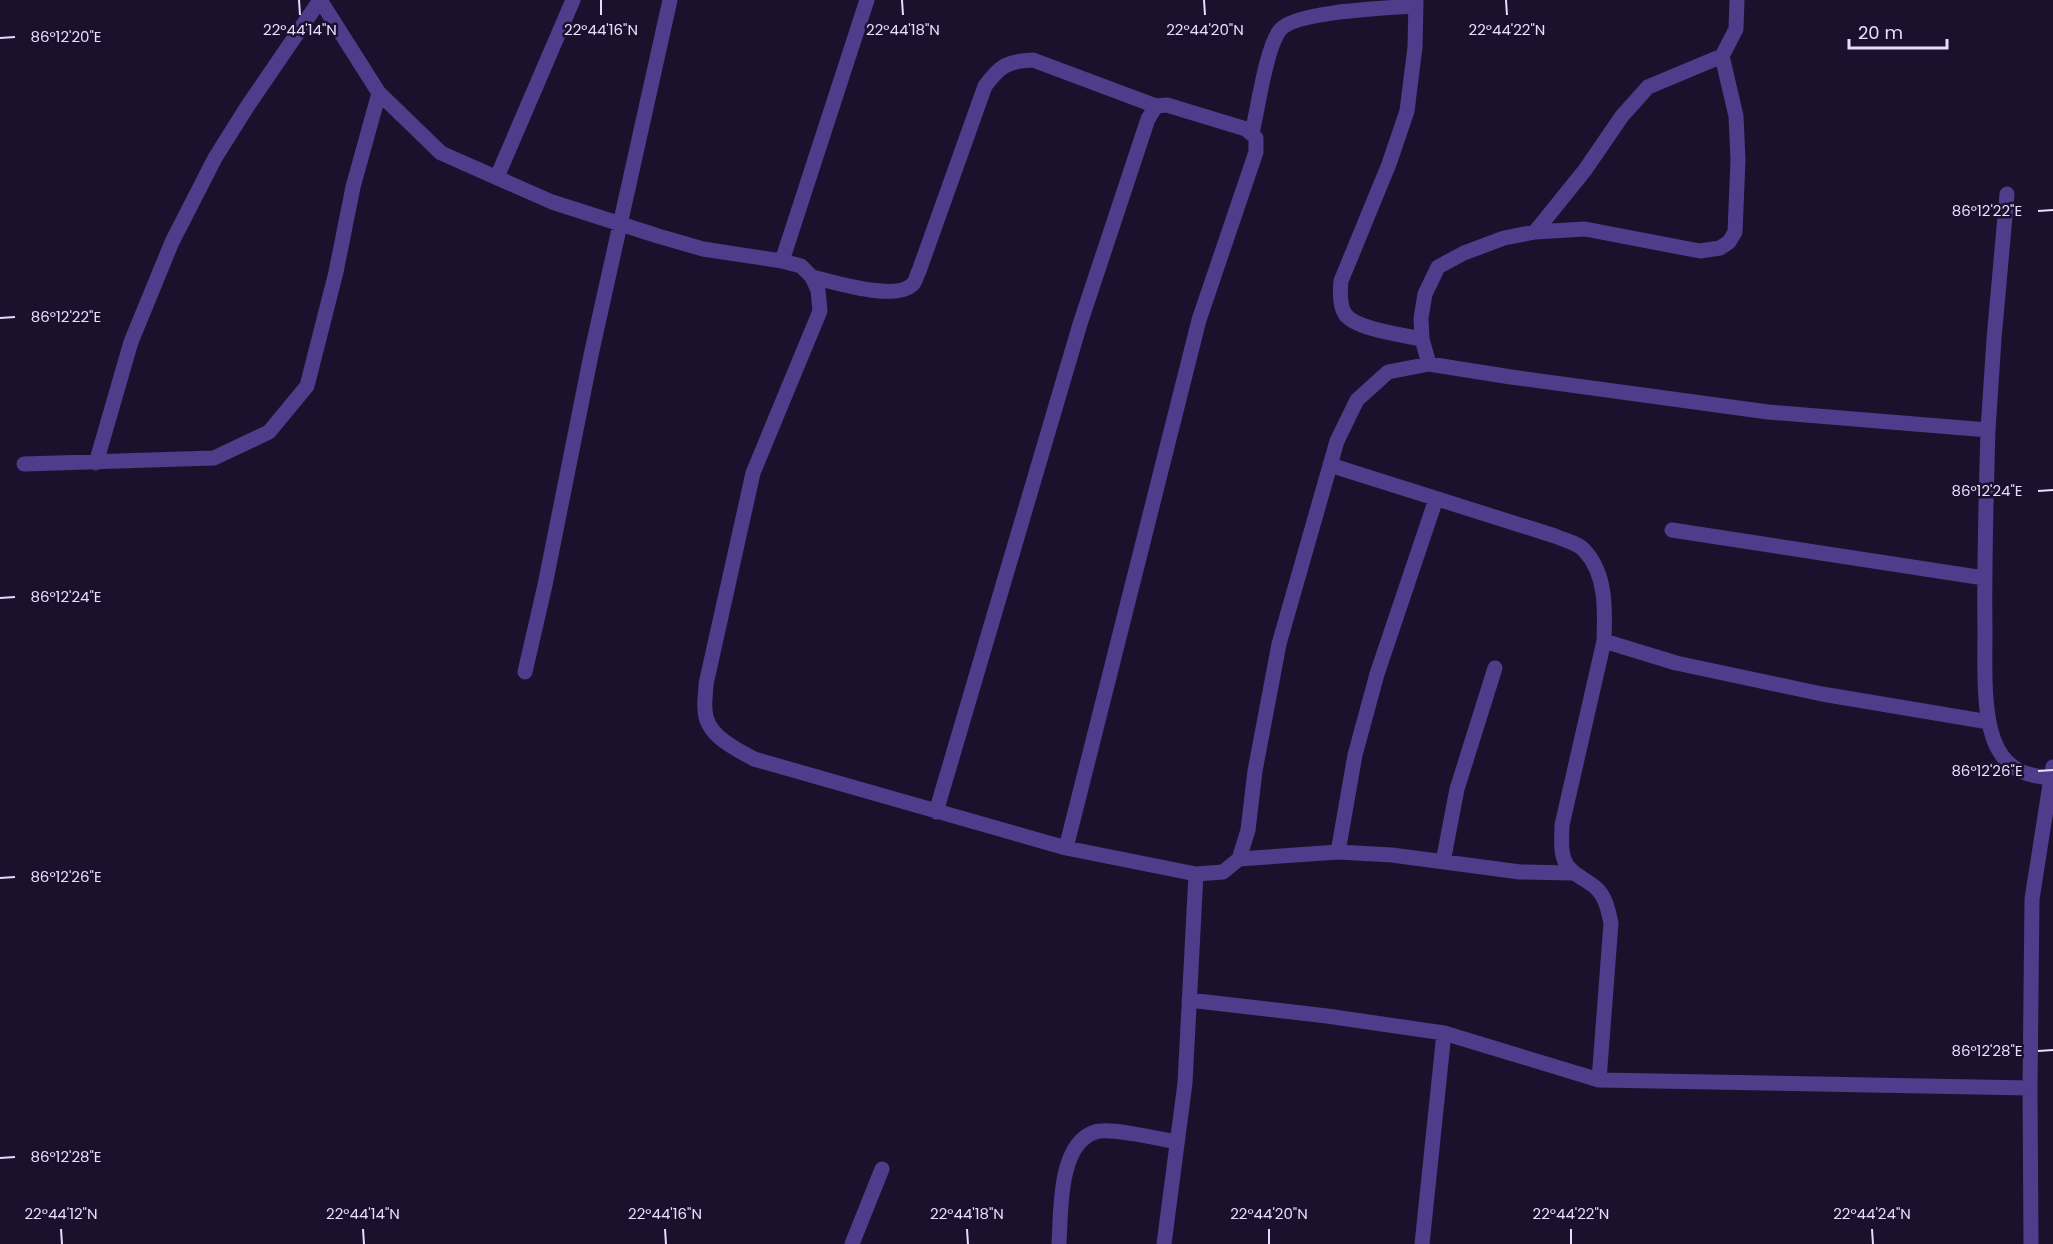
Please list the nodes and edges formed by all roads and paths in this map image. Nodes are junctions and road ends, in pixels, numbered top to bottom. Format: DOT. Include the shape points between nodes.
graph roads {
  1 [pos="320,0"];
  2 [pos="573,0"];
  3 [pos="670,0"];
  4 [pos="867,0"];
  5 [pos="1737,0"];
  6 [pos="1415,3"];
  7 [pos="1722,56"];
  8 [pos="379,93"];
  9 [pos="1156,106"];
  10 [pos="1252,133"];
  11 [pos="497,177"];
  12 [pos="2007,194"];
  13 [pos="620,224"];
  14 [pos="1535,232"];
  15 [pos="782,261"];
  16 [pos="813,277"];
  17 [pos="1422,339"];
  18 [pos="1429,364"];
  19 [pos="1988,430"];
  20 [pos="96,463"];
  21 [pos="24,464"];
  22 [pos="1330,465"];
  23 [pos="1436,499"];
  24 [pos="1672,530"];
  25 [pos="1984,578"];
  26 [pos="1604,641"];
  27 [pos="1495,668"];
  28 [pos="525,672"];
  29 [pos="1989,722"];
  30 [pos="2052,774"];
  31 [pos="936,812"];
  32 [pos="1066,848"];
  33 [pos="1338,852"];
  34 [pos="1239,859"];
  35 [pos="1443,862"];
  36 [pos="1573,873"];
  37 [pos="1196,874"];
  38 [pos="1189,1000"];
  39 [pos="1444,1033"];
  40 [pos="1599,1080"];
  41 [pos="2030,1088"];
  42 [pos="1177,1142"];
  43 [pos="882,1169"];
  44 [pos="852,1244"];
  45 [pos="1059,1244"];
  46 [pos="1164,1244"];
  47 [pos="1422,1244"];
  48 [pos="2031,1244"];
  1 -- 8 [label="street"];
  1 -- 20 [label="street" via="215,158 172,242 131,342"];
  2 -- 11 [label="street"];
  3 -- 13 [label="street"];
  4 -- 15 [label="street"];
  5 -- 7 [label="street" via="1736,29"];
  6 -- 10 [label="street" via="1314,15 1281,29 1271,46"];
  6 -- 17 [label="street" via="1415,47 1407,111 1341,281 1340,297 1344,314 1356,324"];
  7 -- 14 [label="street" via="1648,87"];
  7 -- 14 [label="street" via="1736,116 1735,232 1729,242 1720,248 1700,251 1585,230"];
  8 -- 11 [label="street" via="441,153"];
  8 -- 20 [label="street" via="307,386 269,432 214,458"];
  9 -- 10 [label="street" via="1167,105"];
  9 -- 16 [label="street" via="1033,60 1015,61 998,69 985,86 913,284 899,291 881,292"];
  9 -- 31 [label="street" via="1148,119 1080,324"];
  10 -- 32 [label="street" via="1256,152 1199,320"];
  11 -- 13 [label="street"];
  12 -- 19 [label="street"];
  13 -- 15 [label="street" via="704,249"];
  13 -- 28 [label="street"];
  14 -- 17 [label="street" via="1504,238 1438,267 1425,294"];
  15 -- 16 [label="street" via="801,266"];
  16 -- 31 [label="street" via="820,311 753,473 706,684 704,712 724,742 754,759"];
  17 -- 18 [label="street"];
  18 -- 19 [label="street" via="1768,412"];
  18 -- 22 [label="street" via="1388,372 1357,400"];
  19 -- 25 [label="street"];
  20 -- 21 [label="street"];
  22 -- 23 [label="street"];
  22 -- 34 [label="street" via="1279,644 1248,830"];
  23 -- 26 [label="street" via="1555,536 1583,549 1596,566 1603,593"];
  23 -- 33 [label="street" via="1377,674 1355,755"];
  24 -- 25 [label="street"];
  25 -- 29 [label="street"];
  26 -- 29 [label="street" via="1676,663 1822,694"];
  26 -- 36 [label="street" via="1562,825 1564,860"];
  27 -- 35 [label="street" via="1457,789"];
  29 -- 30 [label="street" via="1998,749 2014,770 2031,777"];
  30 -- 41 [label="street" via="2032,899"];
  31 -- 32 [label="street"];
  32 -- 37 [label="street"];
  33 -- 34 [label="street"];
  33 -- 35 [label="street"];
  34 -- 37 [label="street" via="1223,872"];
  35 -- 36 [label="street" via="1520,872"];
  36 -- 40 [label="street" via="1597,888 1611,923"];
  37 -- 38 [label="street"];
  38 -- 39 [label="street"];
  38 -- 42 [label="street" via="1185,1083"];
  39 -- 40 [label="street"];
  39 -- 47 [label="street"];
  40 -- 41 [label="street"];
  41 -- 48 [label="street"];
  42 -- 45 [label="street" via="1096,1131 1080,1139 1068,1162 1062,1189"];
  42 -- 46 [label="street"];
  43 -- 44 [label="street"];
}
